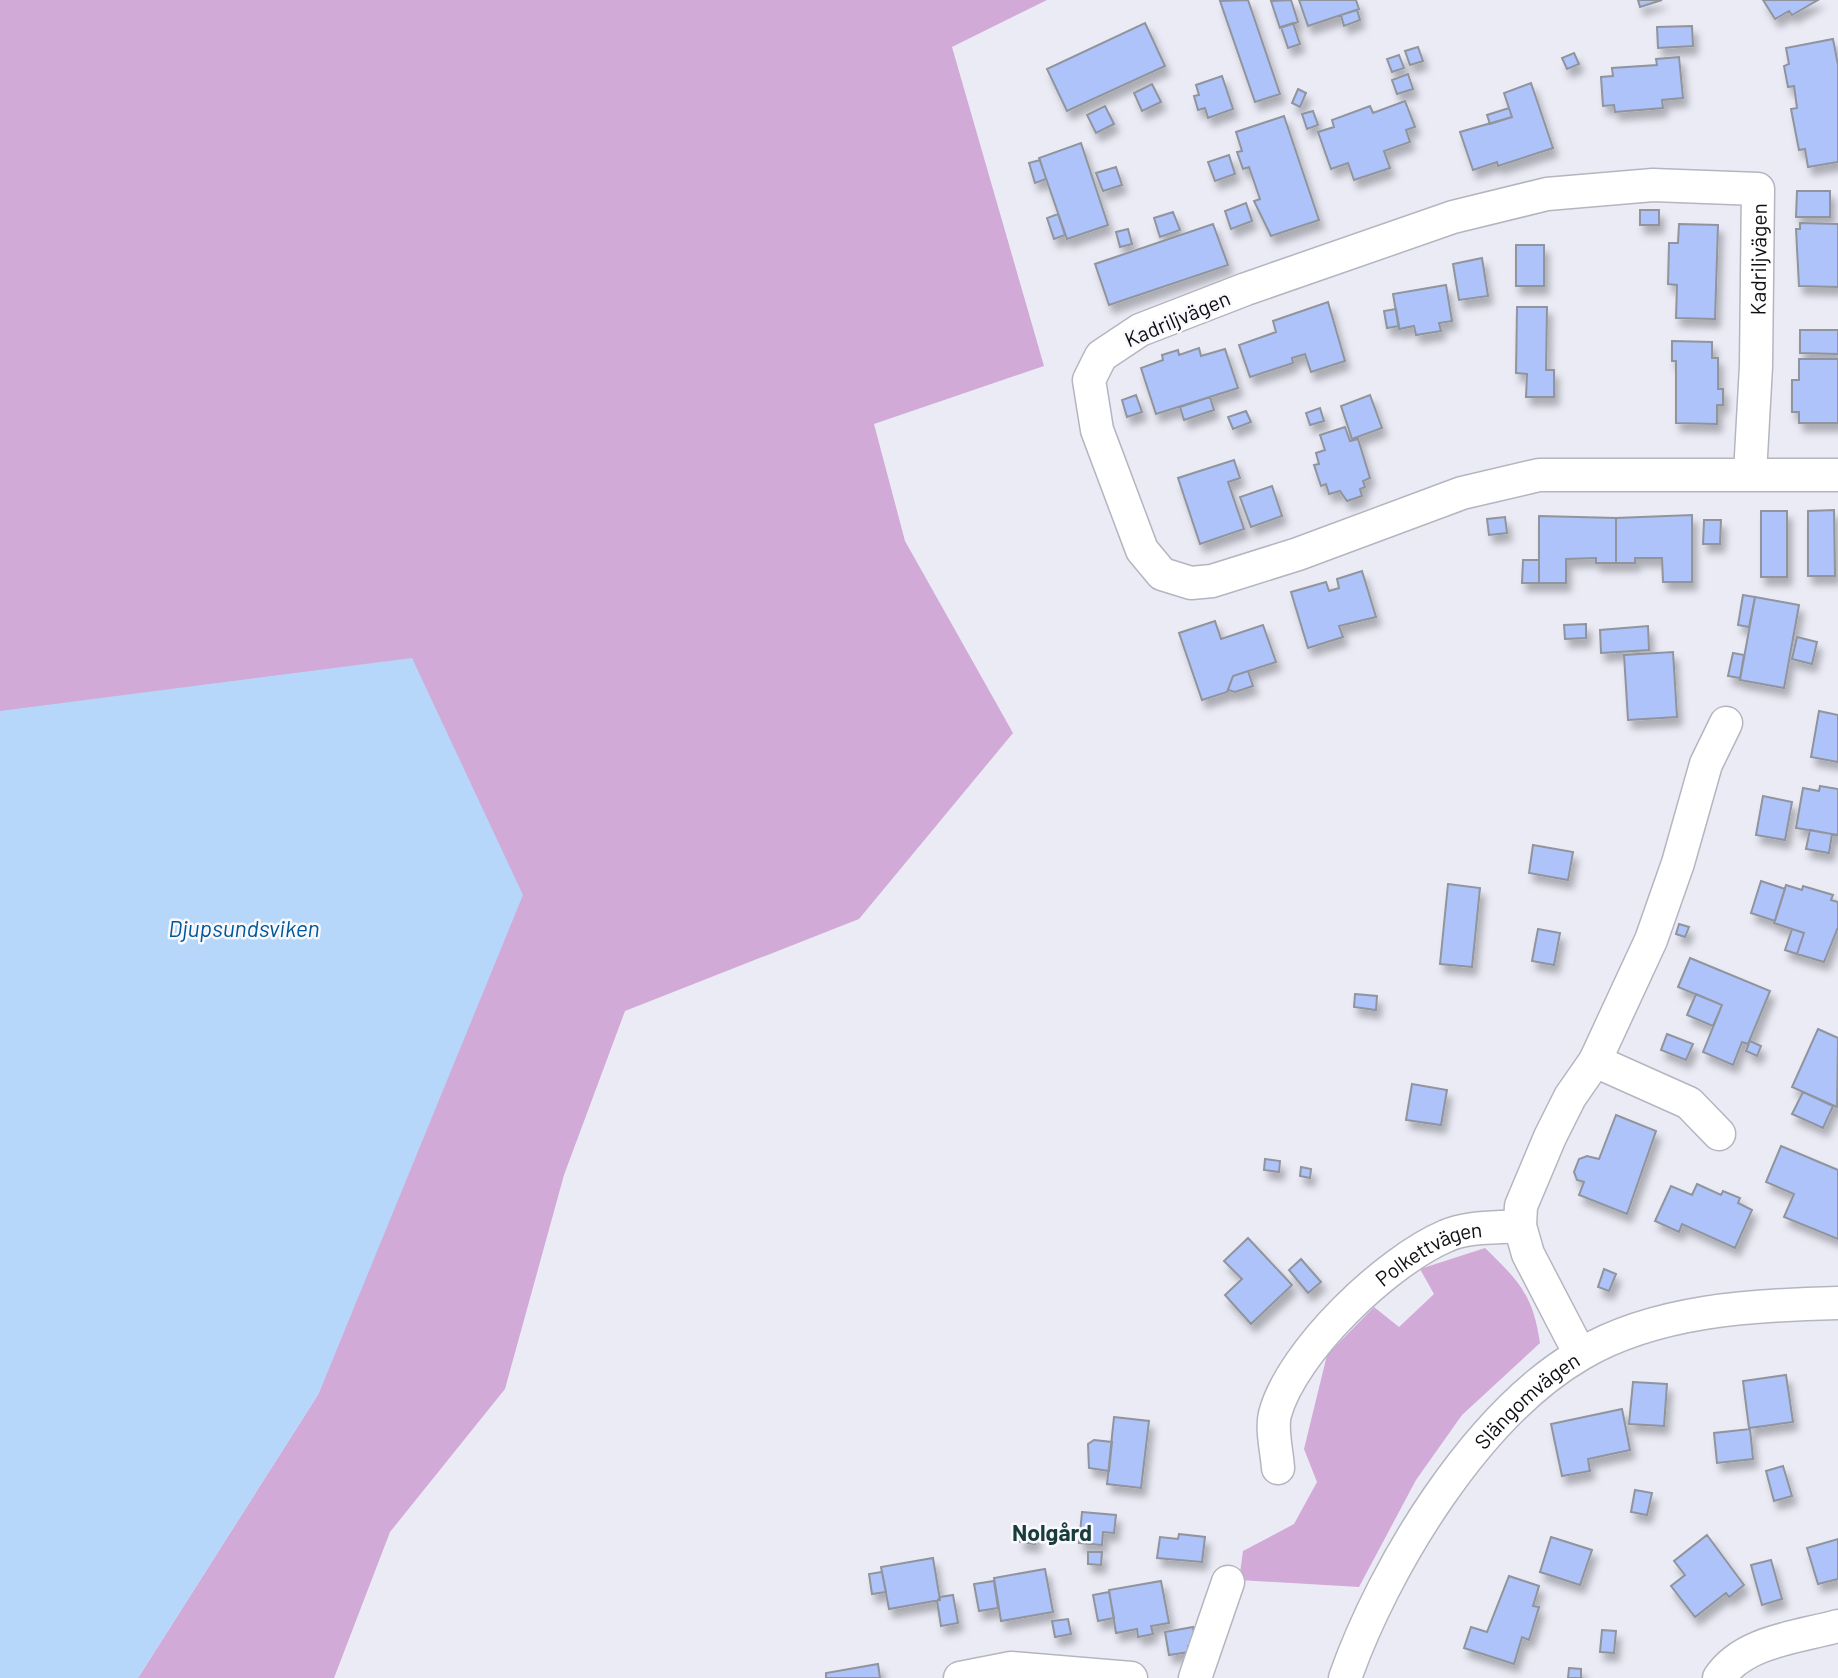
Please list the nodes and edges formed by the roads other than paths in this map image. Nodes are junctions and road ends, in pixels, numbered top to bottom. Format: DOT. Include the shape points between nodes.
graph roads {
  1 [pos="1750,474"];
  2 [pos="1838,475"];
  3 [pos="1726,723"];
  4 [pos="1595,1061"];
  5 [pos="1720,1134"];
  6 [pos="1520,1226"];
  7 [pos="1838,1303"];
  8 [pos="1580,1354"];
  9 [pos="1278,1468"];
  10 [pos="1228,1582"];
  11 [pos="1838,1626"];
  12 [pos="960,1678"];
  13 [pos="1131,1678"];
  14 [pos="1195,1678"];
  15 [pos="1345,1678"];
  16 [pos="1719,1678"];
  1 -- 1 [label="street, Kadriljvägen" via="1758,189 1653,185 1583,189 1453,217 1140,330 1101,356 1089,380 1097,430 1142,550 1162,574 1191,583 1212,581 1298,554 1462,493 1539,475"];
  1 -- 2 [label="street, Kadriljvägen"];
  3 -- 4 [label="street" via="1706,764 1651,940"];
  4 -- 5 [label="street" via="1689,1103"];
  4 -- 6 [label="street" via="1550,1137 1521,1206"];
  6 -- 8 [label="street" via="1528,1254"];
  6 -- 9 [label="street, Polkettvägen" via="1447,1235 1392,1268 1331,1326 1294,1374 1274,1416"];
  7 -- 8 [label="street, Slängomvägen" via="1678,1318"];
  8 -- 15 [label="street, Slängomvägen" via="1509,1409 1457,1471 1427,1513 1362,1628"];
  10 -- 14 [label="street"];
  11 -- 16 [label="street" via="1740,1656"];
  12 -- 13 [label="street" via="1011,1668"];
}
